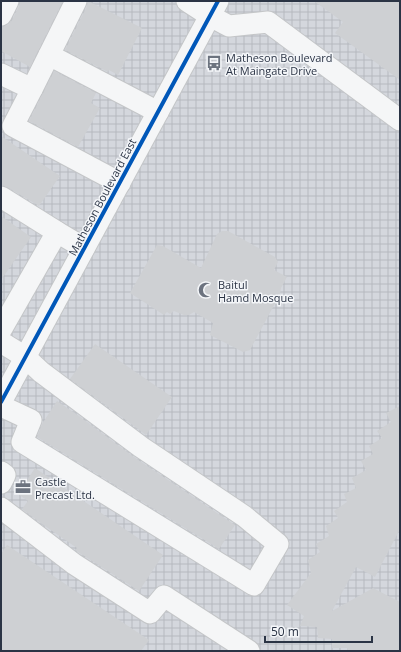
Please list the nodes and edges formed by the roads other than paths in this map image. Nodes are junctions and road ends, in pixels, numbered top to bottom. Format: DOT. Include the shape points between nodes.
graph roads {
  1 [pos="8,1"];
  2 [pos="76,1"];
  3 [pos="186,1"];
  4 [pos="214,9"];
  5 [pos="1,15"];
  6 [pos="49,55"];
  7 [pos="1,74"];
  8 [pos="32,88"];
  9 [pos="158,112"];
  10 [pos="400,120"];
  11 [pos="120,183"];
  12 [pos="1,197"];
  13 [pos="57,232"];
  14 [pos="84,248"];
  15 [pos="1,330"];
  16 [pos="1,342"];
  17 [pos="26,357"];
  18 [pos="1,402"];
  19 [pos="1,406"];
  20 [pos="1,472"];
  21 [pos="1,483"];
  22 [pos="1,508"];
  23 [pos="249,651"];
  1 -- 5 [label="street"];
  2 -- 6 [label="street"];
  3 -- 4 [label="street"];
  4 -- 9 [label="street, Matheson Boulevard East"];
  4 -- 10 [label="street" via="229,26 268,22"];
  6 -- 8 [label="street"];
  6 -- 9 [label="street"];
  7 -- 8 [label="street"];
  8 -- 11 [label="street" via="13,126"];
  9 -- 11 [label="street, Matheson Boulevard East"];
  11 -- 14 [label="street, Matheson Boulevard East"];
  12 -- 13 [label="street"];
  13 -- 14 [label="street"];
  13 -- 15 [label="street"];
  14 -- 17 [label="street, Matheson Boulevard East"];
  16 -- 17 [label="street"];
  17 -- 18 [label="street, Matheson Boulevard East"];
  17 -- 19 [label="street" via="141,447 244,516 278,544 254,585 22,442 31,420"];
  20 -- 21 [label="street" via="5,475"];
  22 -- 23 [label="street" via="74,564 150,613 164,596"];
}
